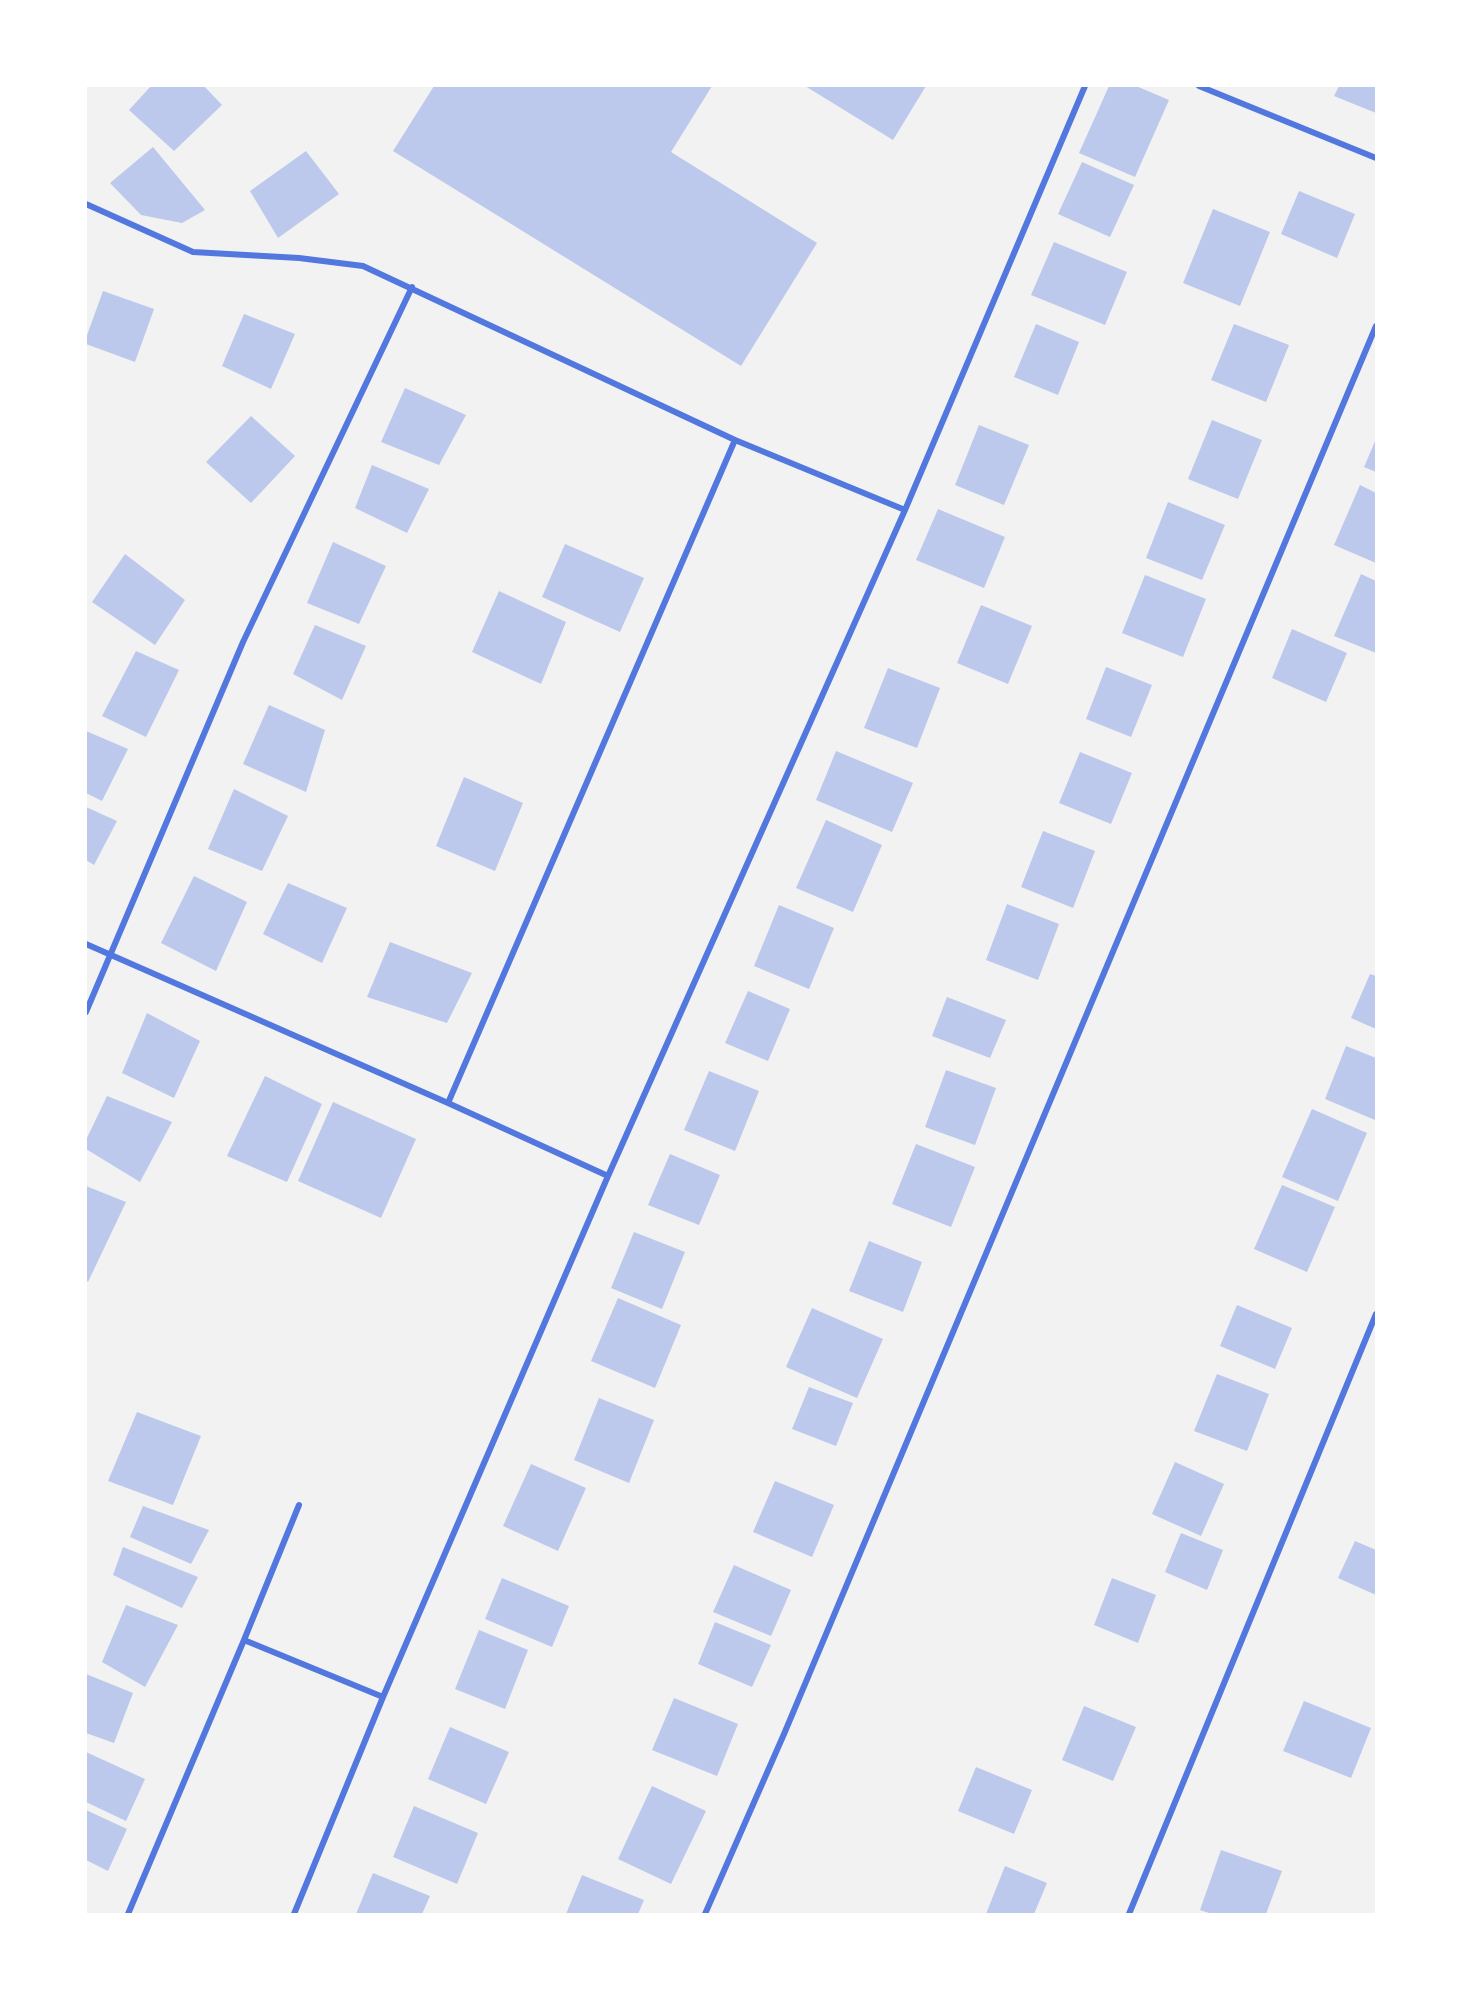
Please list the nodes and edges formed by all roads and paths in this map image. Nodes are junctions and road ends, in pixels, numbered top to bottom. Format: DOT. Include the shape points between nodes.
graph roads {
  1 [pos="1086,86"];
  2 [pos="1199,86"];
  3 [pos="1377,158"];
  4 [pos="86,204"];
  5 [pos="412,287"];
  6 [pos="1377,326"];
  7 [pos="735,440"];
  8 [pos="905,510"];
  9 [pos="86,944"];
  10 [pos="110,955"];
  11 [pos="86,1012"];
  12 [pos="448,1103"];
  13 [pos="608,1176"];
  14 [pos="1377,1314"];
  15 [pos="299,1505"];
  16 [pos="244,1640"];
  17 [pos="383,1697"];
  18 [pos="128,1914"];
  19 [pos="294,1914"];
  20 [pos="705,1914"];
  21 [pos="1129,1914"];
  1 -- 8 [label="street"];
  2 -- 3 [label="street"];
  4 -- 5 [label="street" via="192,252 363,266"];
  5 -- 7 [label="street"];
  5 -- 10 [label="street" via="243,642"];
  6 -- 20 [label="street" via="794,1712"];
  7 -- 8 [label="street"];
  7 -- 12 [label="street"];
  8 -- 13 [label="street"];
  9 -- 10 [label="street"];
  10 -- 11 [label="street"];
  10 -- 12 [label="street"];
  12 -- 13 [label="street"];
  13 -- 17 [label="street"];
  14 -- 21 [label="street"];
  15 -- 16 [label="street"];
  16 -- 17 [label="street"];
  16 -- 18 [label="street"];
  17 -- 19 [label="street"];
}
